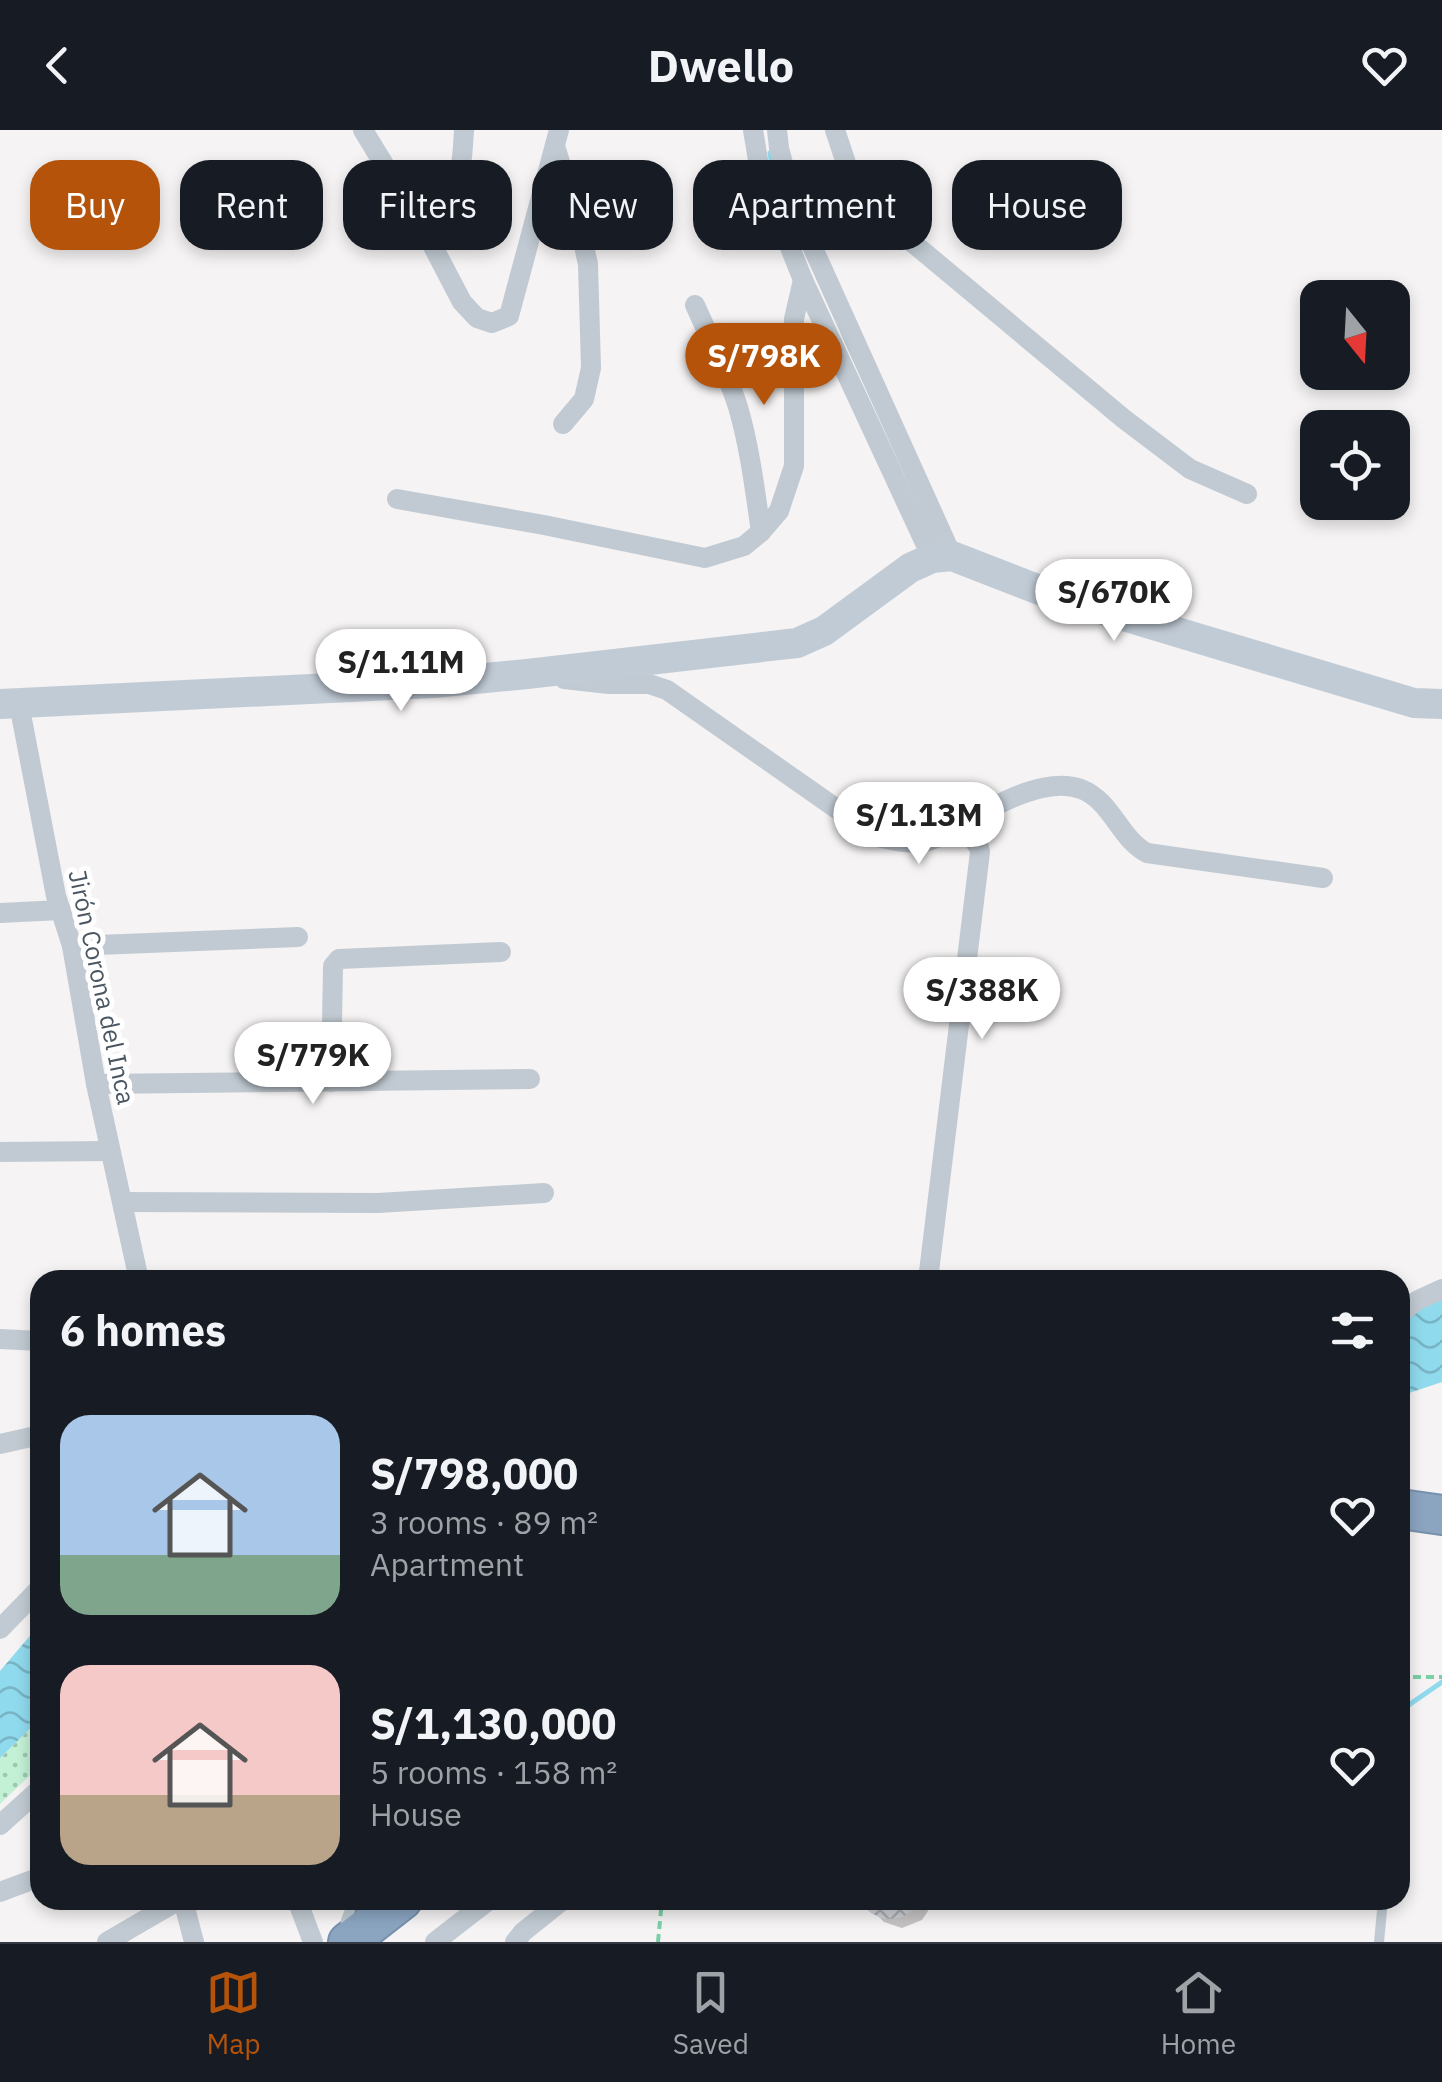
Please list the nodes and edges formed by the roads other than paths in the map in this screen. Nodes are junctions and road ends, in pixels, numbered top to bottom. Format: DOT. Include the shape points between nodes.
graph roads {
  1 [pos="363,130"];
  2 [pos="464,130"];
  3 [pos="752,130"];
  4 [pos="777,130"];
  5 [pos="835,130"];
  6 [pos="556,137"];
  7 [pos="381,160"];
  8 [pos="462,160"];
  9 [pos="433,250"];
  10 [pos="803,280"];
  11 [pos="694,305"];
  12 [pos="564,424"];
  13 [pos="1247,494"];
  14 [pos="397,499"];
  15 [pos="761,532"];
  16 [pos="942,557"];
  17 [pos="527,674"];
  18 [pos="9,704"];
  19 [pos="1442,704"];
  20 [pos="961,824"];
  21 [pos="1323,878"];
  22 [pos="61,910"];
  23 [pos="0,913"];
  24 [pos="298,937"];
  25 [pos="72,946"];
  26 [pos="500,952"];
  27 [pos="530,1079"];
  28 [pos="331,1082"];
  29 [pos="96,1084"];
  30 [pos="0,1152"];
  31 [pos="110,1152"];
  32 [pos="544,1193"];
  33 [pos="123,1202"];
  34 [pos="137,1270"];
  35 [pos="929,1270"];
  36 [pos="1442,1289"];
  37 [pos="1410,1306"];
  38 [pos="0,1339"];
  39 [pos="30,1340"];
  40 [pos="30,1437"];
  41 [pos="0,1444"];
  42 [pos="1410,1510"];
  43 [pos="1442,1515"];
  44 [pos="30,1598"];
  45 [pos="0,1629"];
  46 [pos="30,1798"];
  47 [pos="0,1825"];
  48 [pos="30,1881"];
  49 [pos="0,1892"];
  50 [pos="163,1910"];
  51 [pos="184,1910"];
  52 [pos="301,1910"];
  53 [pos="350,1910"];
  54 [pos="389,1910"];
  55 [pos="477,1910"];
  56 [pos="550,1910"];
  57 [pos="1382,1910"];
  58 [pos="107,1942"];
  59 [pos="194,1942"];
  60 [pos="313,1942"];
  61 [pos="347,1942"];
  62 [pos="435,1942"];
  63 [pos="515,1942"];
  64 [pos="1380,1942"];
  1 -- 7 [label="street"];
  2 -- 8 [label="street"];
  3 -- 10 [label="street" via="760,172"];
  4 -- 16 [label="street" via="794,206"];
  5 -- 13 [label="street" via="851,178 883,218 1124,419 1190,469"];
  6 -- 9 [label="street" via="509,316 492,323 477,318"];
  6 -- 12 [label="street" via="588,264 591,368 584,398"];
  10 -- 15 [label="street" via="794,319 794,466 779,510"];
  10 -- 16 [label="street"];
  11 -- 15 [label="street" via="739,412"];
  14 -- 15 [label="street" via="704,558 744,546"];
  16 -- 17 [label="street" via="910,568 824,631 797,642"];
  16 -- 19 [label="street" via="1414,703"];
  17 -- 18 [label="street"];
  17 -- 20 [label="street" via="667,690 877,837 927,842"];
  18 -- 22 [label="street, Jirón Corona del Inca"];
  20 -- 21 [label="street" via="1003,800 1070,786 1094,796 1147,853"];
  20 -- 35 [label="street" via="980,852"];
  22 -- 23 [label="street"];
  22 -- 25 [label="street, Jirón Corona del Inca"];
  24 -- 25 [label="street"];
  25 -- 29 [label="street, Jirón Corona del Inca"];
  26 -- 28 [label="street" via="339,959 333,966"];
  27 -- 28 [label="street"];
  28 -- 29 [label="street"];
  29 -- 31 [label="street, Jirón Corona del Inca"];
  30 -- 31 [label="street"];
  31 -- 33 [label="street, Jirón Corona del Inca"];
  32 -- 33 [label="street" via="378,1203"];
  33 -- 34 [label="street, Jirón Corona del Inca"];
  36 -- 37 [label="street"];
  38 -- 39 [label="street"];
  40 -- 41 [label="street"];
  42 -- 43 [label="highway"];
  44 -- 45 [label="street"];
  46 -- 47 [label="street"];
  48 -- 49 [label="street"];
  50 -- 58 [label="street"];
  51 -- 59 [label="street"];
  52 -- 60 [label="street"];
  53 -- 61 [label="lane"];
  54 -- 61 [label="highway"];
  55 -- 62 [label="street"];
  56 -- 63 [label="street"];
  57 -- 64 [label="lane"];
}
